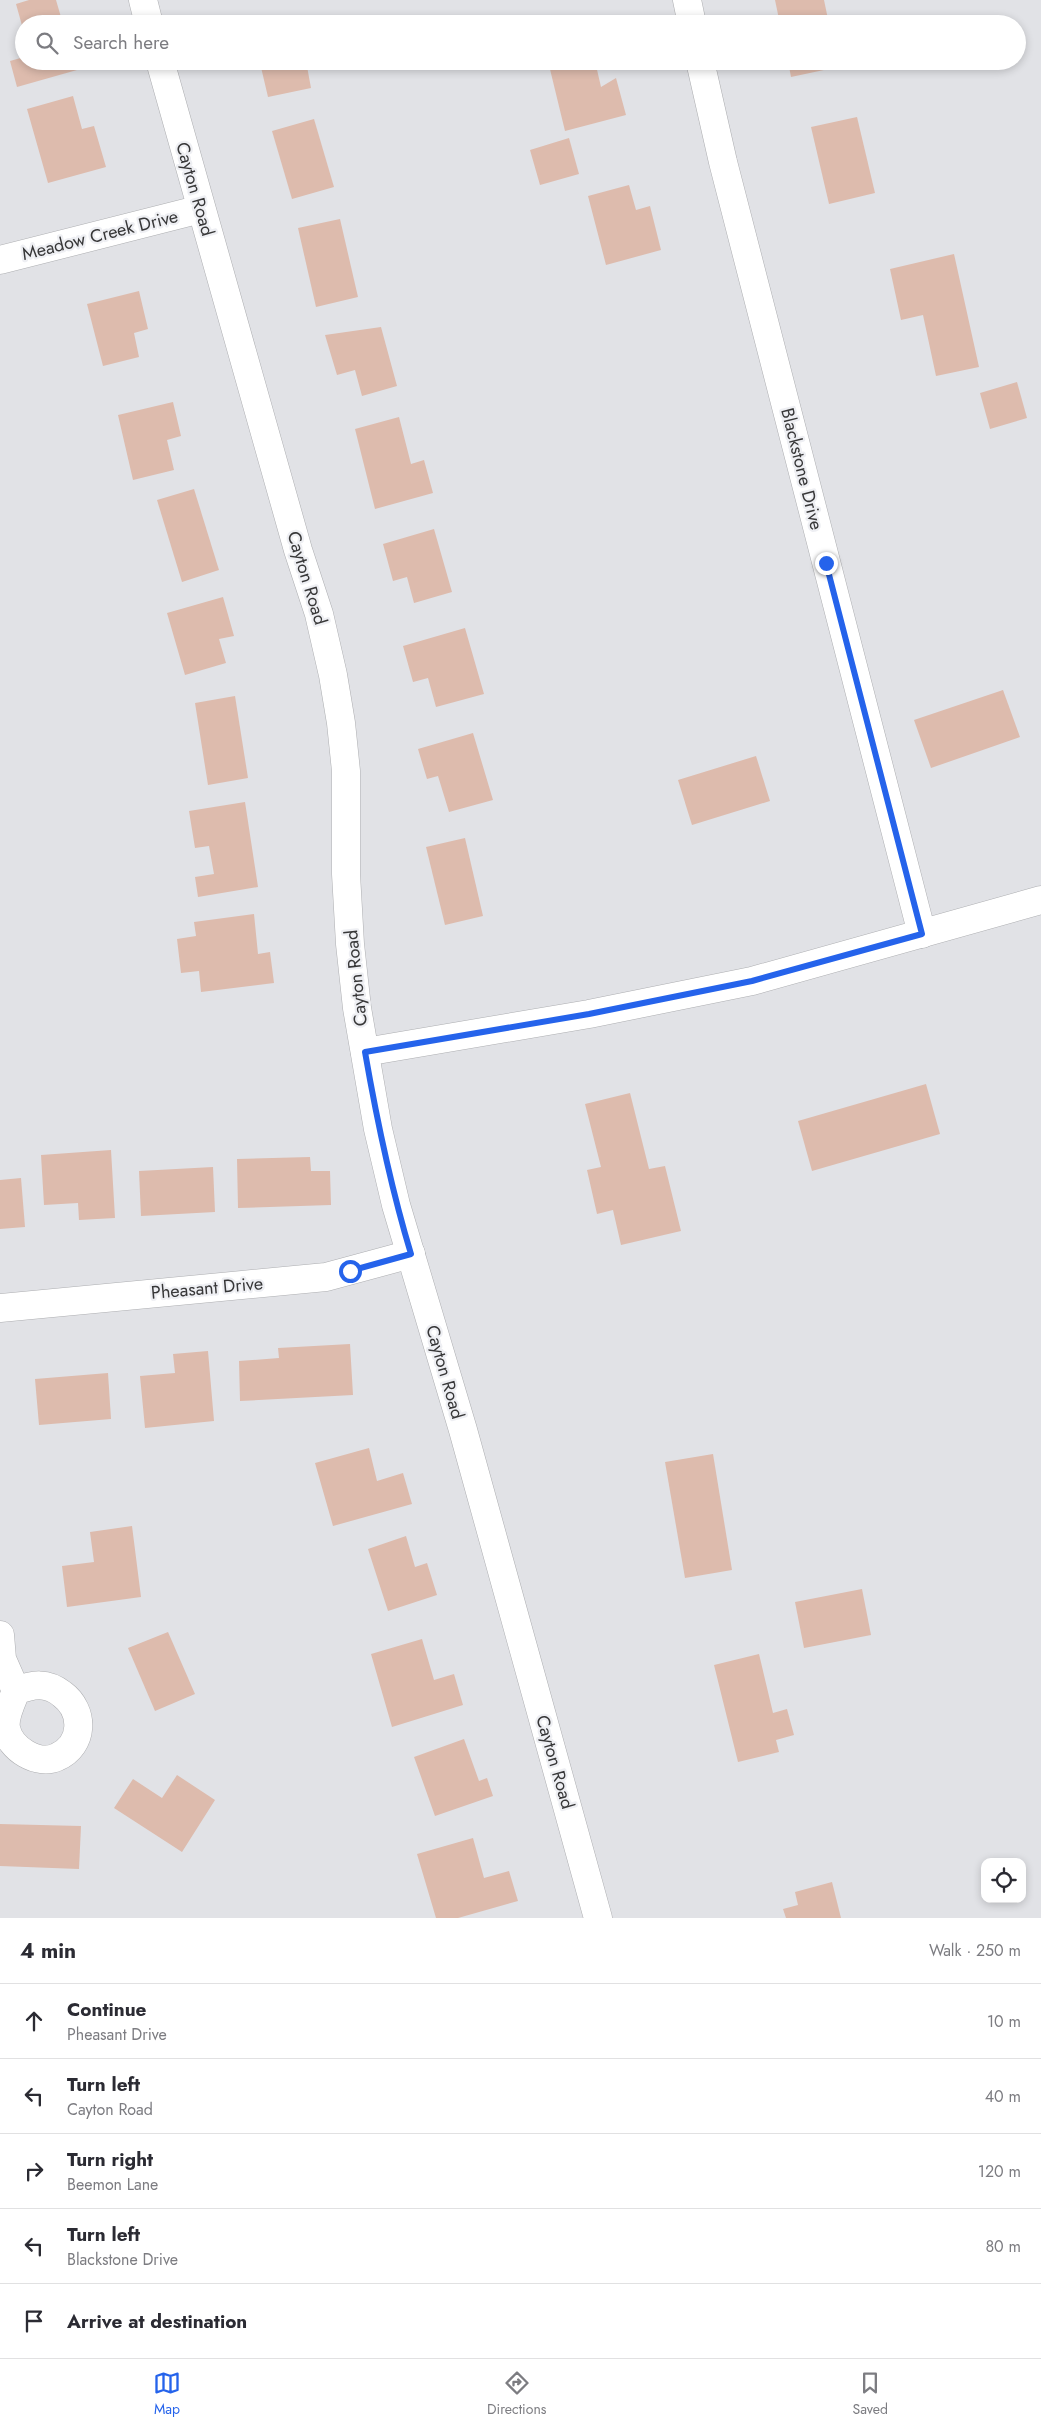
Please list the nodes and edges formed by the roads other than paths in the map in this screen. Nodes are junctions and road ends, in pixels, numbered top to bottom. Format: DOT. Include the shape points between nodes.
graph roads {
  1 [pos="143,0"];
  2 [pos="687,0"];
  3 [pos="147,15"];
  4 [pos="690,15"];
  5 [pos="162,70"];
  6 [pos="702,70"];
  7 [pos="201,209"];
  8 [pos="0,260"];
  9 [pos="1041,900"];
  10 [pos="922,934"];
  11 [pos="365,1052"];
  12 [pos="411,1254"];
  13 [pos="0,1308"];
  14 [pos="0,1635"];
  15 [pos="16,1691"];
  16 [pos="598,1918"];
  1 -- 3 [label="street"];
  2 -- 4 [label="street"];
  5 -- 7 [label="street, Cayton Road"];
  6 -- 10 [label="street, Blackstone Drive"];
  7 -- 8 [label="street, Meadow Creek Drive"];
  7 -- 11 [label="street, Cayton Road" via="334,675 346,771 350,944"];
  9 -- 10 [label="street"];
  10 -- 11 [label="street" via="752,981 589,1014"];
  11 -- 12 [label="street, Cayton Road" via="378,1129"];
  12 -- 13 [label="street, Pheasant Drive" via="326,1277"];
  12 -- 16 [label="street, Cayton Road"];
  14 -- 15 [label="street" via="2,1659"];
}
